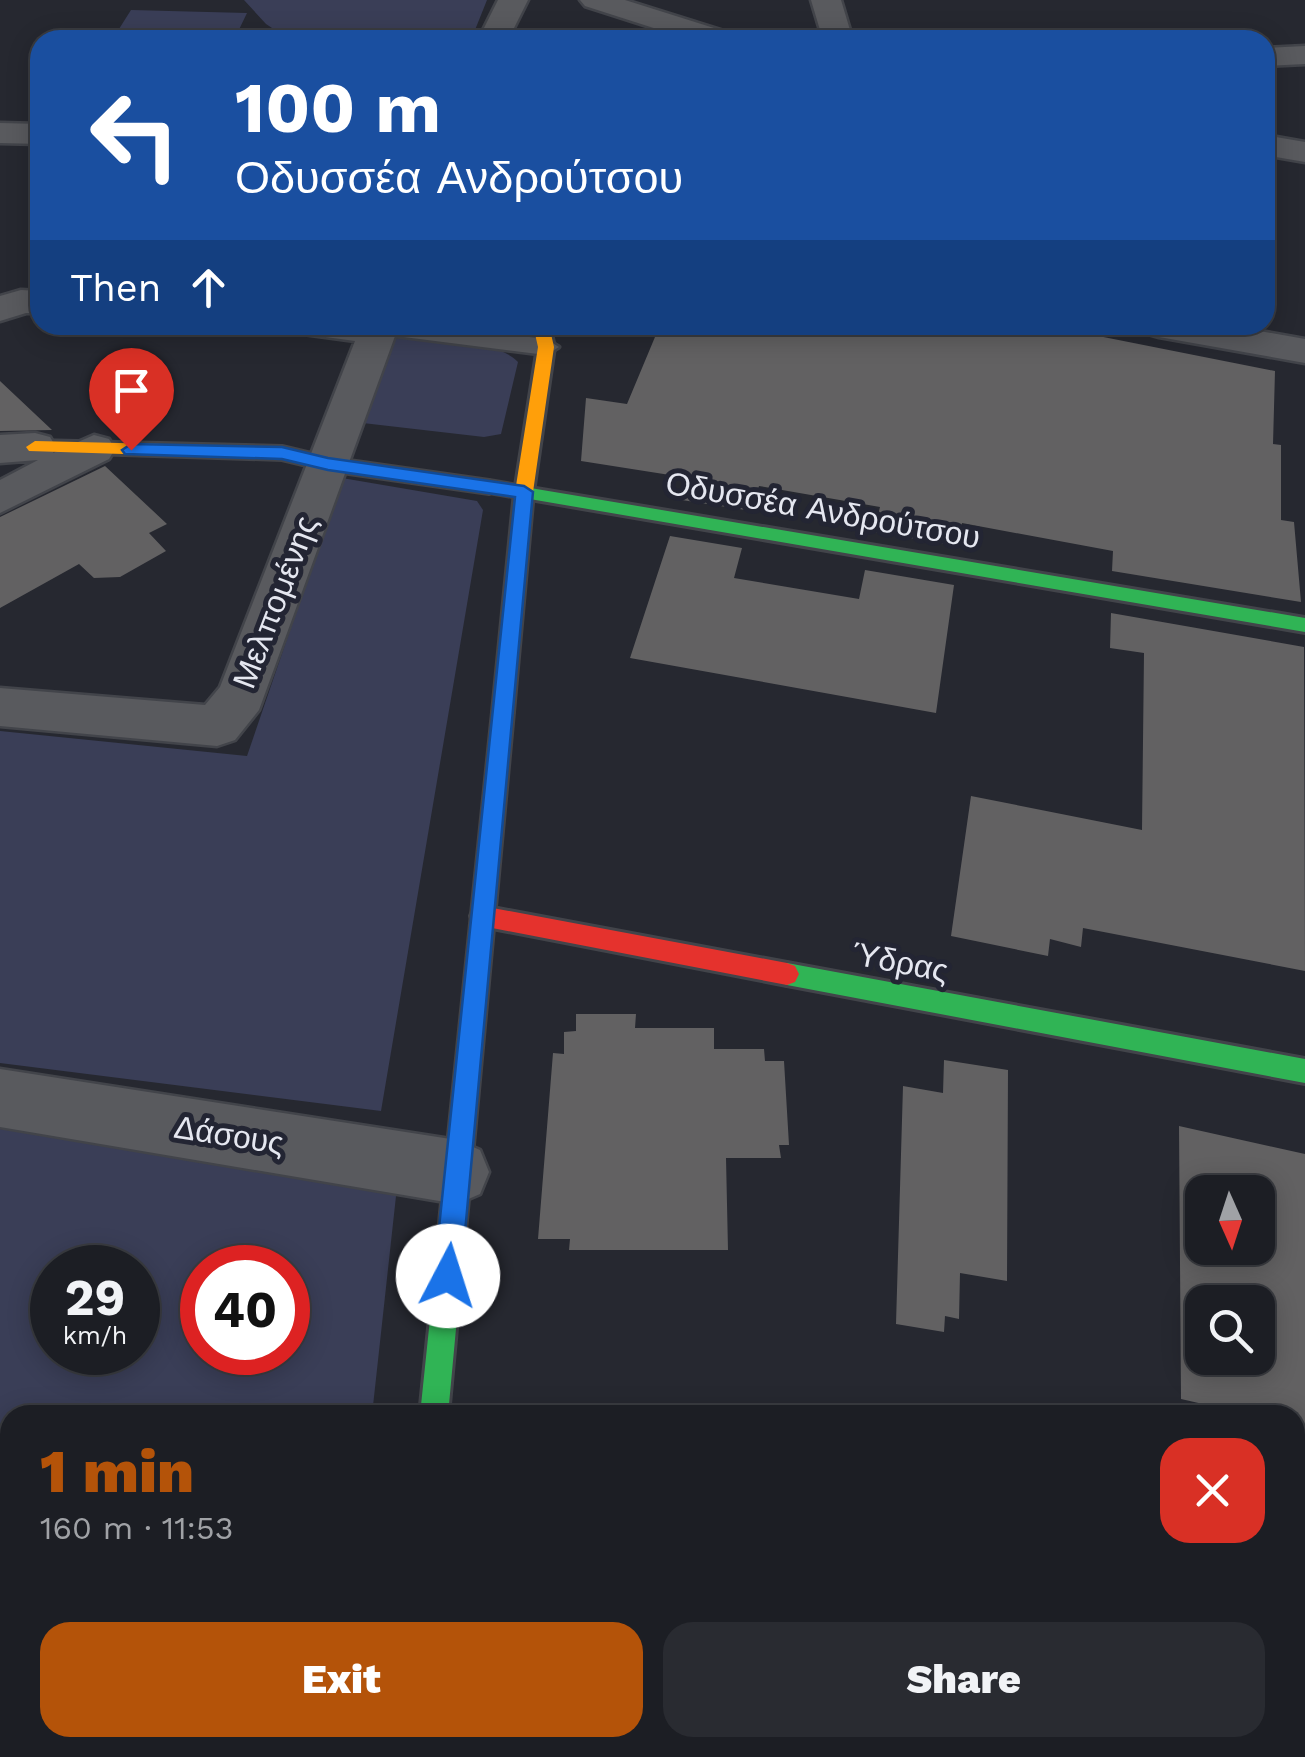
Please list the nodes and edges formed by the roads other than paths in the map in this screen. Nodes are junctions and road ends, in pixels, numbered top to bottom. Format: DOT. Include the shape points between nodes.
graph roads {
  1 [pos="512,0"];
  2 [pos="595,0"];
  3 [pos="826,0"];
  4 [pos="498,30"];
  5 [pos="690,30"];
  6 [pos="835,30"];
  7 [pos="1305,55"];
  8 [pos="1275,56"];
  9 [pos="0,133"];
  10 [pos="30,134"];
  11 [pos="1275,147"];
  12 [pos="1305,152"];
  13 [pos="376,335"];
  14 [pos="1215,335"];
  15 [pos="544,336"];
  16 [pos="1305,351"];
  17 [pos="18,448"];
  18 [pos="94,449"];
  19 [pos="328,464"];
  20 [pos="524,492"];
  21 [pos="0,498"];
  22 [pos="1305,626"];
  23 [pos="0,706"];
  24 [pos="482,916"];
  25 [pos="1305,1072"];
  26 [pos="0,1098"];
  27 [pos="458,1172"];
  28 [pos="435,1405"];
  1 -- 4 [label="street"];
  2 -- 5 [label="street"];
  3 -- 6 [label="street"];
  7 -- 8 [label="street"];
  9 -- 10 [label="street"];
  11 -- 12 [label="street"];
  13 -- 19 [label="street, Μελπομένης"];
  14 -- 16 [label="street"];
  15 -- 20 [label="street"];
  17 -- 18 [label="street, Οδυσσέα Ανδρούτσου"];
  18 -- 19 [label="street, Οδυσσέα Ανδρούτσου" via="282,453"];
  18 -- 21 [label="street"];
  19 -- 20 [label="street, Οδυσσέα Ανδρούτσου"];
  19 -- 23 [label="street, Μελπομένης" via="241,696 217,726"];
  20 -- 22 [label="street, Οδυσσέα Ανδρούτσου"];
  20 -- 24 [label="street"];
  24 -- 25 [label="street, Ύδρας"];
  24 -- 27 [label="street"];
  26 -- 27 [label="street, Δάσους"];
  27 -- 28 [label="street"];
}
